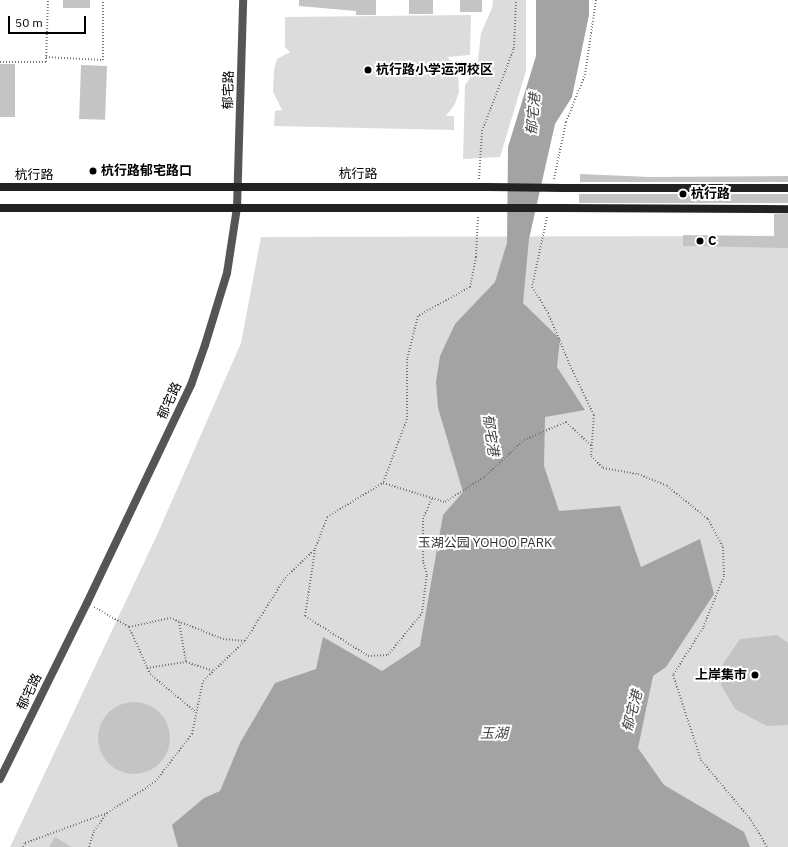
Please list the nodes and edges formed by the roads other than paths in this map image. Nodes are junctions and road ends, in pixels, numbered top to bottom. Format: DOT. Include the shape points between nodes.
graph roads {
  1 [pos="243,0"];
  2 [pos="239,186"];
  3 [pos="0,187"];
  4 [pos="788,188"];
  5 [pos="0,208"];
  6 [pos="237,208"];
  7 [pos="788,209"];
  8 [pos="0,779"];
  1 -- 2 [label="street, 郁宅路"];
  2 -- 3 [label="main road, 杭行路"];
  2 -- 4 [label="main road, 杭行路, bridge"];
  2 -- 6 [label="street, 郁宅路"];
  5 -- 6 [label="main road"];
  6 -- 7 [label="main road, bridge"];
  6 -- 8 [label="street, 郁宅路" via="226,273 191,386 88,603"];
}
